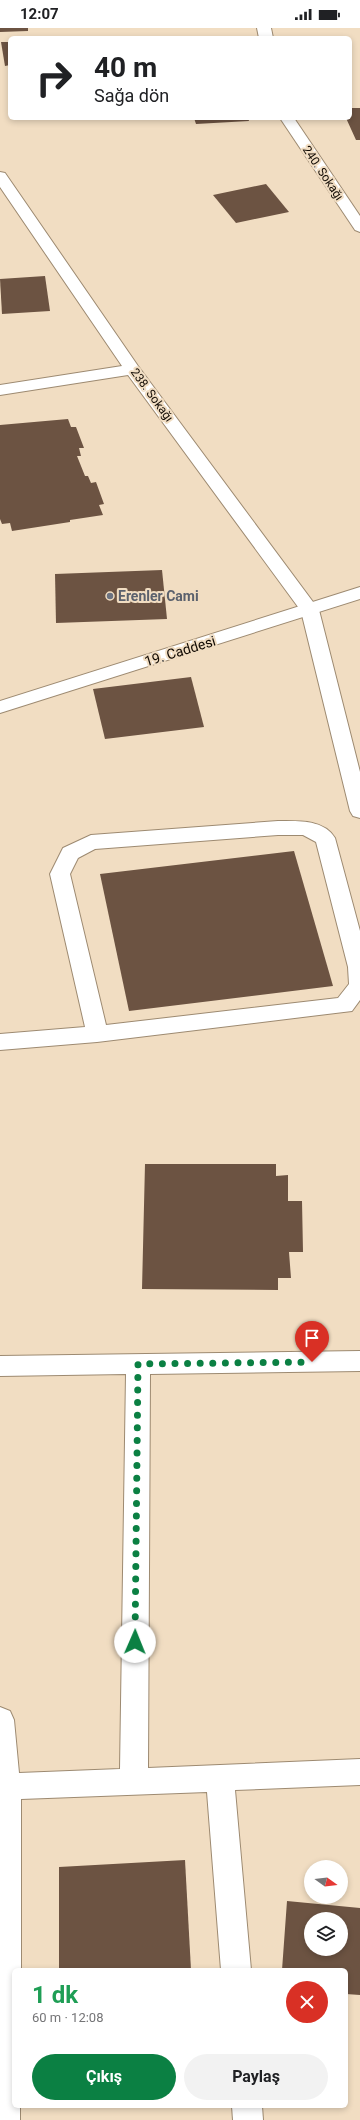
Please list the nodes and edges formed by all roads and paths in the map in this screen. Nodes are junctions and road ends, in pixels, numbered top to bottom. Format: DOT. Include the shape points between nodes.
graph roads {
  1 [pos="288,120"];
  2 [pos="0,176"];
  3 [pos="360,227"];
  4 [pos="132,369"];
  5 [pos="0,390"];
  6 [pos="360,593"];
  7 [pos="310,610"];
  8 [pos="0,707"];
  9 [pos="360,811"];
  10 [pos="97,1034"];
  11 [pos="0,1042"];
  12 [pos="360,1361"];
  13 [pos="138,1364"];
  14 [pos="0,1366"];
  15 [pos="0,1720"];
  16 [pos="360,1772"];
  17 [pos="220,1778"];
  18 [pos="134,1781"];
  19 [pos="4,1786"];
  20 [pos="236,1968"];
  21 [pos="247,2108"];
  22 [pos="5,2120"];
  23 [pos="248,2120"];
  1 -- 3 [label="street, 240. Sokağı"];
  2 -- 4 [label="street, 238. Sokağı"];
  4 -- 5 [label="street"];
  4 -- 7 [label="street, 238. Sokağı"];
  6 -- 7 [label="street, 19. Caddesi"];
  7 -- 8 [label="street, 19. Caddesi"];
  7 -- 9 [label="street"];
  10 -- 10 [label="street" via="344,1005 360,986 358,967 325,838 306,828 278,828 91,842 70,853 60,874"];
  10 -- 11 [label="street"];
  12 -- 13 [label="street"];
  13 -- 14 [label="street"];
  13 -- 18 [label="street"];
  15 -- 19 [label="street"];
  16 -- 17 [label="street"];
  17 -- 18 [label="street"];
  17 -- 20 [label="street"];
  18 -- 19 [label="street"];
  19 -- 22 [label="street"];
  21 -- 23 [label="street"];
}
